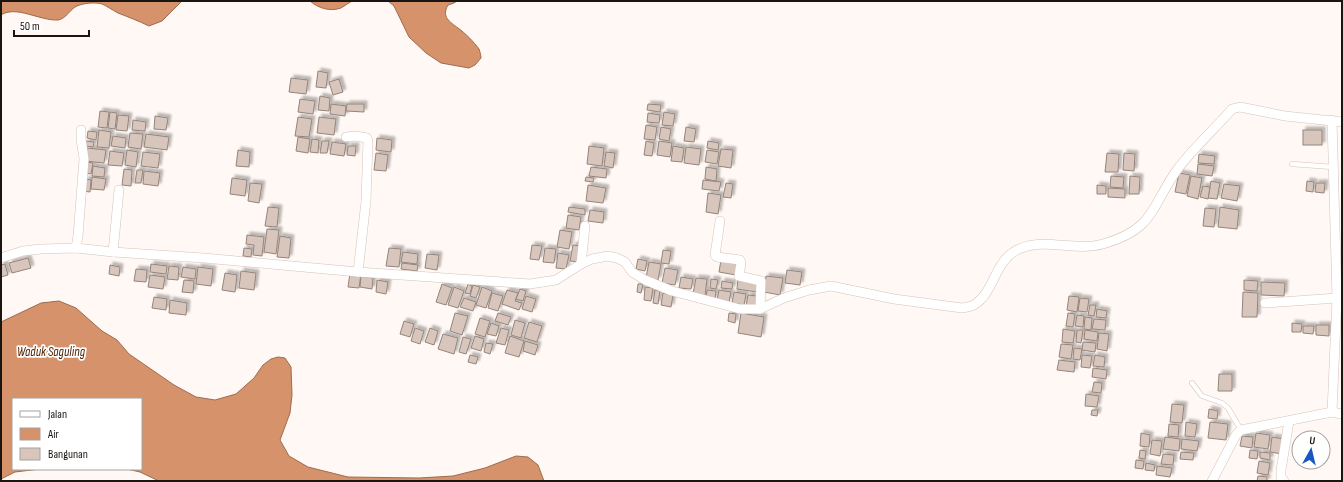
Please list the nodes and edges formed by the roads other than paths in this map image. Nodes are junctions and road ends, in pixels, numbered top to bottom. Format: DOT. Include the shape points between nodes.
graph roads {
  1 [pos="1337,121"];
  2 [pos="81,130"];
  3 [pos="346,137"];
  4 [pos="1292,164"];
  5 [pos="1333,167"];
  6 [pos="119,190"];
  7 [pos="720,221"];
  8 [pos="585,226"];
  9 [pos="76,248"];
  10 [pos="113,252"];
  11 [pos="1,258"];
  12 [pos="581,264"];
  13 [pos="358,272"];
  14 [pos="1339,280"];
  15 [pos="1337,298"];
  16 [pos="1265,303"];
  17 [pos="760,309"];
  18 [pos="1192,383"];
  19 [pos="1332,412"];
  20 [pos="1342,414"];
  21 [pos="1288,421"];
  22 [pos="1241,430"];
  23 [pos="1212,481"];
  24 [pos="1284,481"];
  1 -- 5 [label="street"];
  1 -- 17 [label="street" via="1285,116 1240,107 1232,109 1177,171 1151,215 1140,228 1101,245 1079,248 1055,244 1019,249 1002,263 985,294 972,306 945,306 831,286 784,298"];
  2 -- 9 [label="street" via="84,159"];
  3 -- 13 [label="street" via="364,136 368,141 366,201"];
  4 -- 5 [label="lane"];
  5 -- 14 [label="street"];
  6 -- 10 [label="street"];
  7 -- 17 [label="street" via="715,254 717,257 740,260 740,277 761,281"];
  8 -- 12 [label="street"];
  9 -- 10 [label="street"];
  9 -- 11 [label="street" via="23,251"];
  10 -- 13 [label="street"];
  12 -- 13 [label="street" via="556,280 530,284"];
  12 -- 17 [label="street" via="599,257 617,258 645,280 672,291 740,309"];
  14 -- 15 [label="street"];
  15 -- 16 [label="street"];
  15 -- 19 [label="street"];
  18 -- 22 [label="lane" via="1202,396 1222,403 1228,408"];
  19 -- 20 [label="street"];
  19 -- 21 [label="street"];
  21 -- 22 [label="street"];
  21 -- 24 [label="street" via="1281,470"];
  22 -- 23 [label="street"];
}
